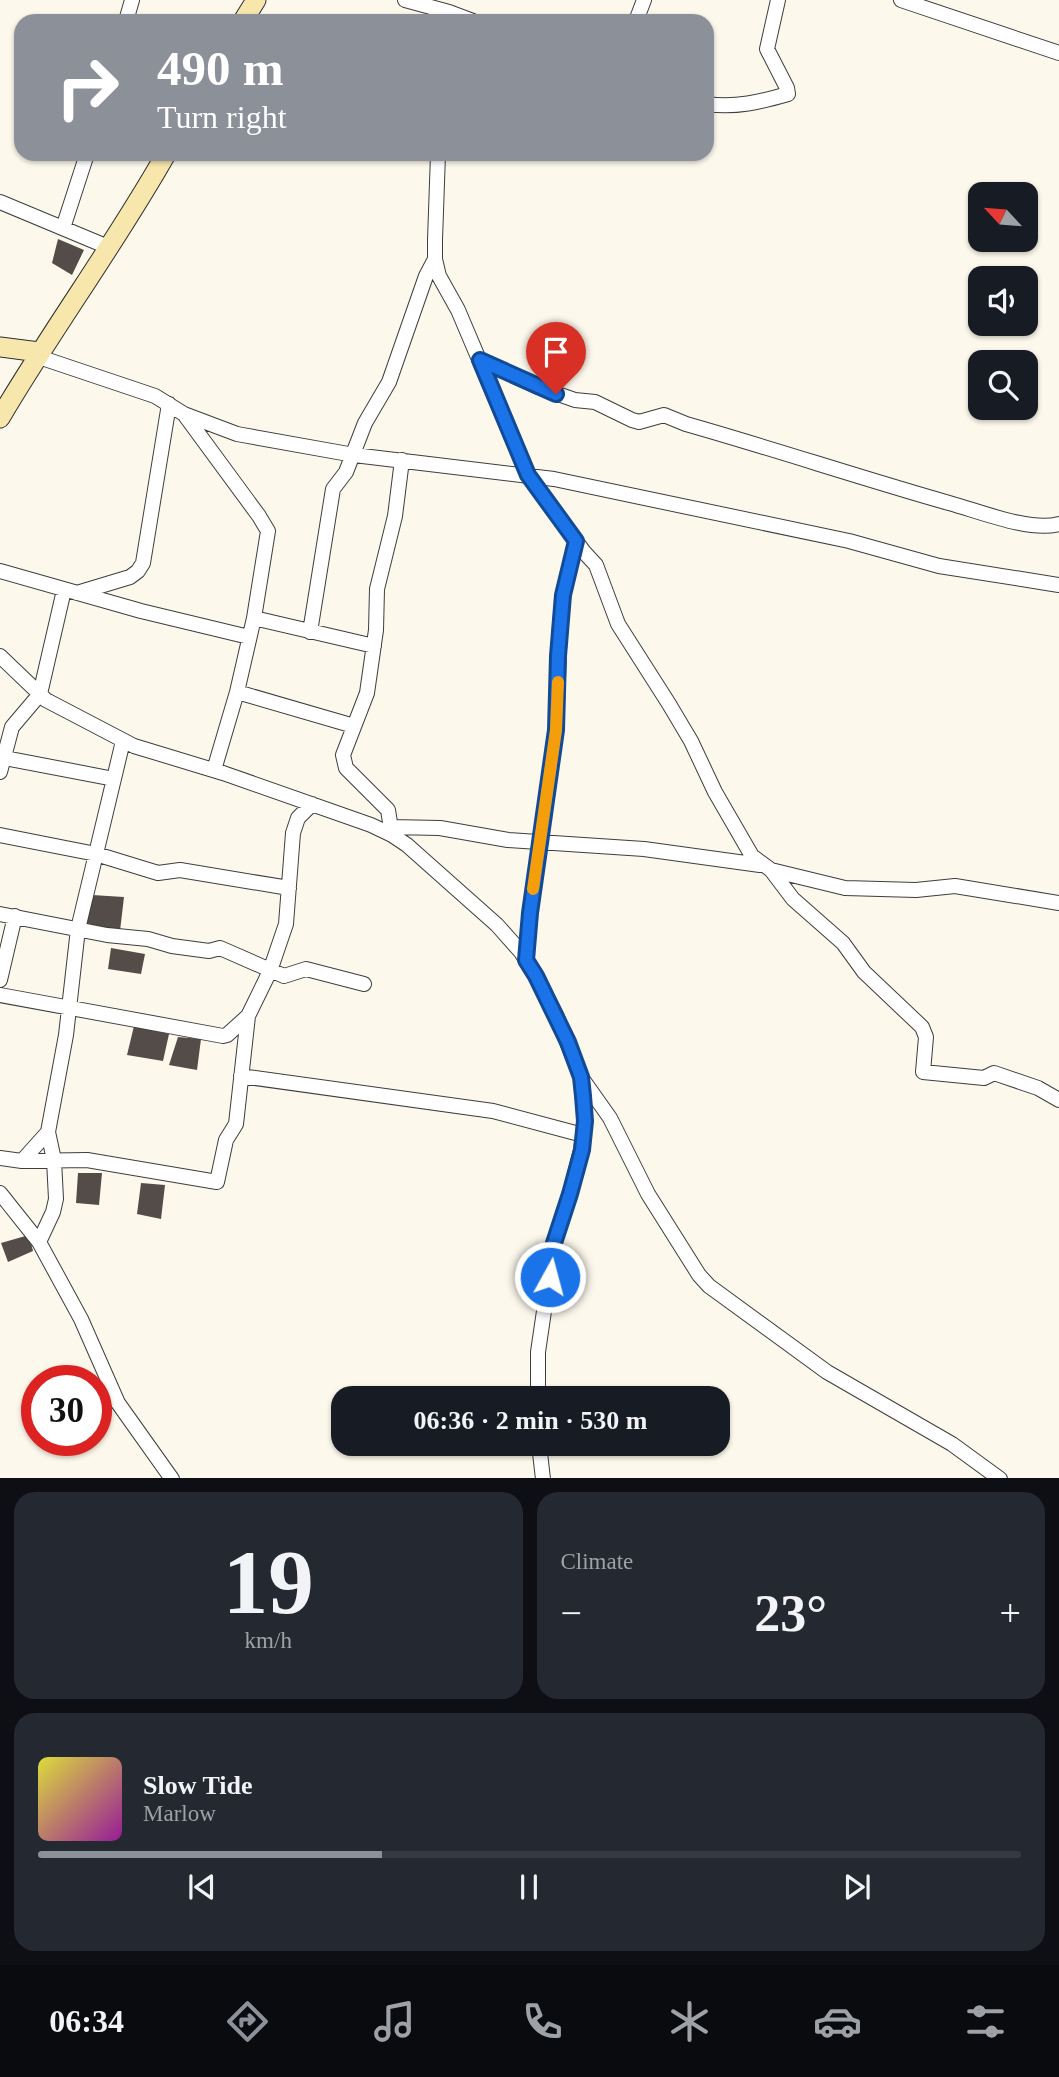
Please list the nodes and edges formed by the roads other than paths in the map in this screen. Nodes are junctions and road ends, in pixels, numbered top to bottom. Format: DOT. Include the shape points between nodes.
graph roads {
  1 [pos="405,0"];
  2 [pos="778,0"];
  3 [pos="901,0"];
  4 [pos="449,11"];
  5 [pos="1059,53"];
  6 [pos="714,105"];
  7 [pos="85,161"];
  8 [pos="162,161"];
  9 [pos="438,161"];
  10 [pos="0,202"];
  11 [pos="63,228"];
  12 [pos="108,247"];
  13 [pos="435,259"];
  14 [pos="0,346"];
  15 [pos="38,354"];
  16 [pos="480,360"];
  17 [pos="169,404"];
  18 [pos="184,414"];
  19 [pos="0,418"];
  20 [pos="354,455"];
  21 [pos="402,460"];
  22 [pos="528,475"];
  23 [pos="1059,524"];
  24 [pos="576,541"];
  25 [pos="0,571"];
  26 [pos="1059,585"];
  27 [pos="70,591"];
  28 [pos="254,618"];
  29 [pos="310,632"];
  30 [pos="249,638"];
  31 [pos="374,646"];
  32 [pos="0,656"];
  33 [pos="237,692"];
  34 [pos="40,694"];
  35 [pos="354,726"];
  36 [pos="123,741"];
  37 [pos="1,762"];
  38 [pos="214,770"];
  39 [pos="114,779"];
  40 [pos="312,804"];
  41 [pos="392,831"];
  42 [pos="0,835"];
  43 [pos="540,843"];
  44 [pos="96,854"];
  45 [pos="767,867"];
  46 [pos="289,888"];
  47 [pos="1059,903"];
  48 [pos="7,915"];
  49 [pos="78,929"];
  50 [pos="526,960"];
  51 [pos="270,971"];
  52 [pos="0,980"];
  53 [pos="364,984"];
  54 [pos="0,995"];
  55 [pos="69,1007"];
  56 [pos="248,1016"];
  57 [pos="241,1076"];
  58 [pos="581,1077"];
  59 [pos="1059,1100"];
  60 [pos="48,1132"];
  61 [pos="583,1135"];
  62 [pos="0,1158"];
  63 [pos="54,1160"];
  64 [pos="22,1161"];
  65 [pos="0,1193"];
  66 [pos="39,1242"];
  67 [pos="538,1386"];
  68 [pos="540,1456"];
  69 [pos="171,1478"];
  70 [pos="543,1478"];
  71 [pos="999,1478"];
  1 -- 4 [label="street"];
  2 -- 6 [label="street" via="767,49 788,94 747,105"];
  3 -- 5 [label="street"];
  7 -- 11 [label="street"];
  8 -- 12 [label="main road"];
  9 -- 13 [label="street"];
  10 -- 11 [label="street"];
  11 -- 12 [label="street"];
  12 -- 15 [label="main road"];
  13 -- 16 [label="street"];
  13 -- 20 [label="street" via="388,382 365,423"];
  14 -- 15 [label="main road"];
  15 -- 17 [label="street"];
  15 -- 19 [label="main road"];
  16 -- 22 [label="street"];
  16 -- 23 [label="street" via="538,387 595,402 639,422 671,416 892,488 991,515 1043,526"];
  17 -- 18 [label="street"];
  17 -- 27 [label="street" via="143,563 130,577"];
  18 -- 20 [label="street" via="237,434"];
  18 -- 28 [label="street" via="268,531"];
  20 -- 21 [label="street"];
  20 -- 29 [label="street" via="333,489"];
  21 -- 22 [label="street"];
  21 -- 31 [label="street" via="395,516 377,589"];
  22 -- 24 [label="street"];
  22 -- 26 [label="street" via="849,541 939,566"];
  24 -- 43 [label="street" via="562,605 556,730"];
  24 -- 45 [label="street" via="596,565 618,624 691,741 744,845"];
  25 -- 27 [label="street"];
  27 -- 30 [label="street"];
  27 -- 34 [label="street"];
  28 -- 29 [label="street"];
  28 -- 30 [label="street"];
  29 -- 31 [label="street"];
  30 -- 33 [label="street"];
  31 -- 35 [label="street" via="367,693"];
  32 -- 34 [label="street"];
  33 -- 35 [label="street"];
  33 -- 38 [label="street"];
  34 -- 36 [label="street"];
  34 -- 37 [label="street" via="17,718"];
  35 -- 41 [label="street" via="343,761 388,810"];
  36 -- 38 [label="street"];
  36 -- 39 [label="street"];
  37 -- 39 [label="street"];
  38 -- 40 [label="street"];
  39 -- 44 [label="street"];
  40 -- 41 [label="street"];
  40 -- 46 [label="street" via="298,818 293,832"];
  41 -- 43 [label="street" via="440,828"];
  41 -- 50 [label="street" via="497,925"];
  42 -- 44 [label="street"];
  43 -- 45 [label="street" via="644,849"];
  43 -- 50 [label="street"];
  44 -- 46 [label="street" via="158,873 180,870"];
  44 -- 49 [label="street"];
  45 -- 47 [label="street" via="845,888 955,886"];
  45 -- 59 [label="street" via="922,1027 926,1037 923,1072 984,1078 994,1073"];
  46 -- 51 [label="street" via="286,924"];
  48 -- 49 [label="street"];
  48 -- 52 [label="street"];
  49 -- 51 [label="street" via="209,951 220,948"];
  49 -- 55 [label="street"];
  50 -- 58 [label="street" via="557,1017"];
  51 -- 53 [label="street" via="284,976 306,969"];
  51 -- 56 [label="street"];
  54 -- 55 [label="street"];
  55 -- 56 [label="street" via="223,1036"];
  55 -- 60 [label="street"];
  56 -- 57 [label="street"];
  57 -- 61 [label="street" via="493,1111"];
  57 -- 63 [label="street" via="236,1124 226,1140 216,1183 118,1164"];
  58 -- 61 [label="street"];
  58 -- 71 [label="street" via="610,1118 648,1194 709,1286 827,1372 942,1438"];
  60 -- 63 [label="street"];
  60 -- 64 [label="street"];
  61 -- 67 [label="street" via="554,1243 538,1352"];
  62 -- 64 [label="street"];
  63 -- 64 [label="street"];
  63 -- 66 [label="street" via="56,1199"];
  65 -- 66 [label="street"];
  66 -- 69 [label="street" via="81,1319 118,1403"];
  68 -- 70 [label="street"];
}
